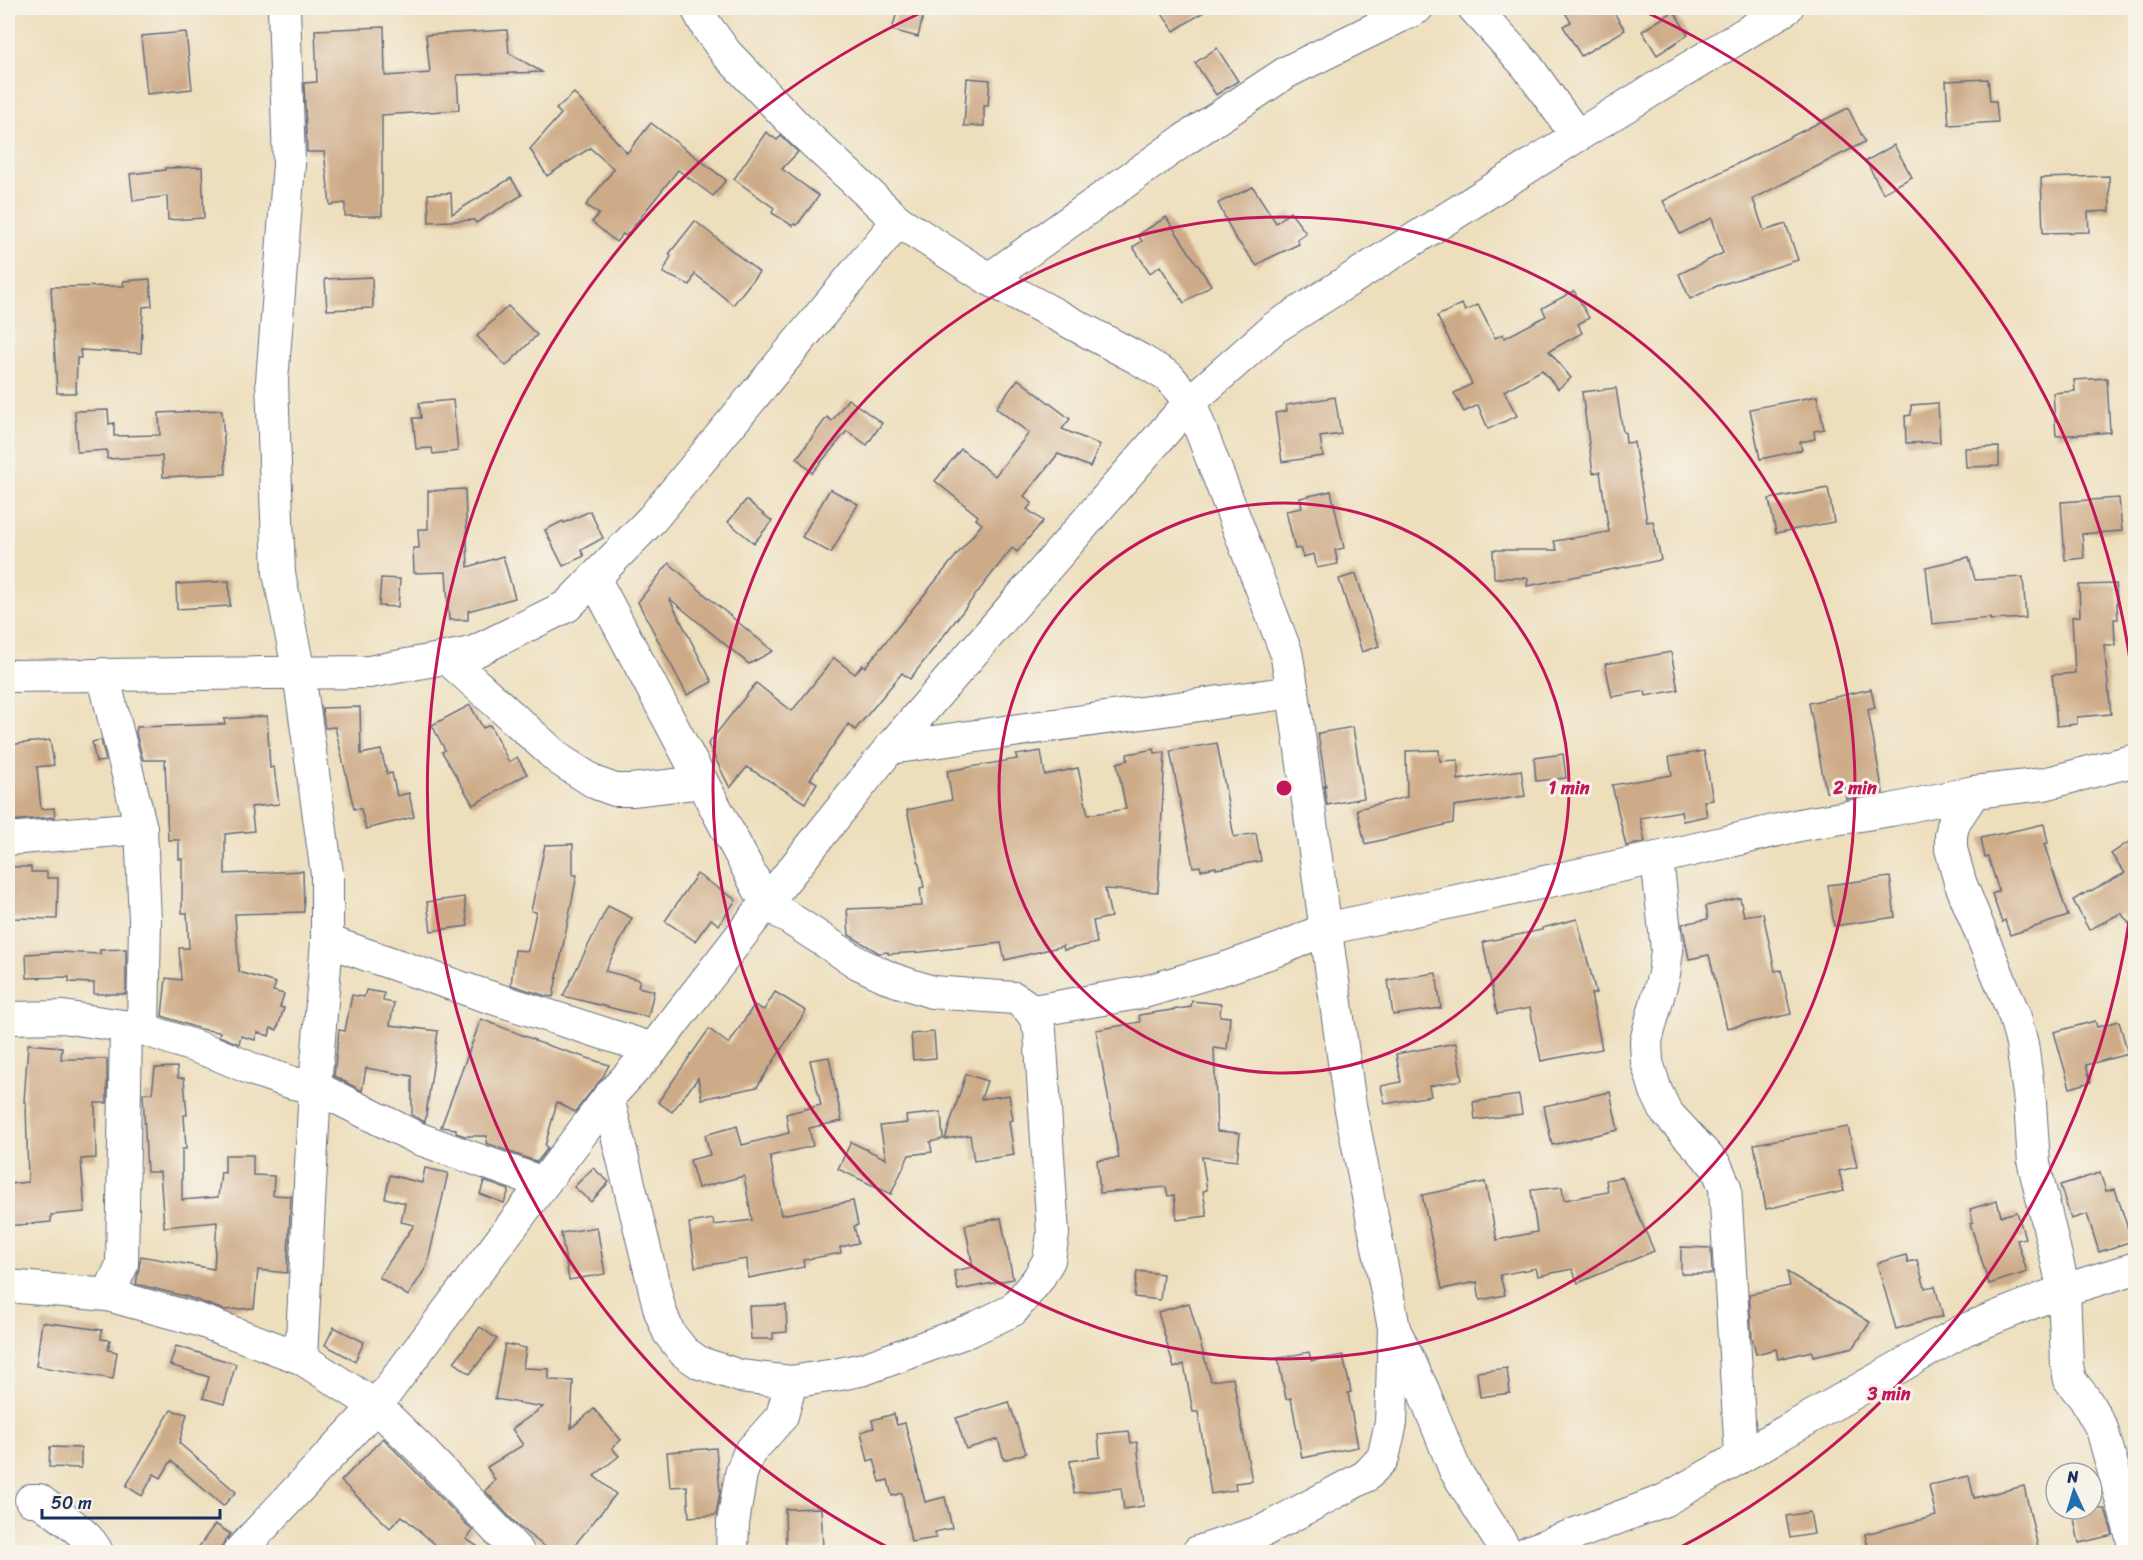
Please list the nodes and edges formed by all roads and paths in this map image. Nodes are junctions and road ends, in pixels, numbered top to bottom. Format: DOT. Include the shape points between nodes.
graph roads {
  1 [pos="284,8"];
  2 [pos="697,8"];
  3 [pos="1417,8"];
  4 [pos="1474,8"];
  5 [pos="1787,8"];
  6 [pos="1578,136"];
  7 [pos="898,222"];
  8 [pos="989,279"];
  9 [pos="1190,402"];
  10 [pos="594,579"];
  11 [pos="447,658"];
  12 [pos="299,673"];
  13 [pos="103,674"];
  14 [pos="8,676"];
  15 [pos="1293,692"];
  16 [pos="890,748"];
  17 [pos="2136,760"];
  18 [pos="702,782"];
  19 [pos="1974,792"];
  20 [pos="141,828"];
  21 [pos="8,838"];
  22 [pos="1657,858"];
  23 [pos="766,903"];
  24 [pos="1325,929"];
  25 [pos="327,941"];
  26 [pos="1033,1011"];
  27 [pos="8,1018"];
  28 [pos="134,1028"];
  29 [pos="653,1049"];
  30 [pos="315,1087"];
  31 [pos="608,1098"];
  32 [pos="543,1183"];
  33 [pos="2136,1268"];
  34 [pos="8,1286"];
  35 [pos="2064,1290"];
  36 [pos="108,1295"];
  37 [pos="1394,1328"];
  38 [pos="301,1358"];
  39 [pos="791,1382"];
  40 [pos="376,1406"];
  41 [pos="1741,1455"];
  42 [pos="31,1500"];
  43 [pos="97,1552"];
  44 [pos="239,1552"];
  45 [pos="518,1552"];
  46 [pos="732,1552"];
  47 [pos="1198,1552"];
  48 [pos="1507,1552"];
  49 [pos="1528,1552"];
  50 [pos="2136,1552"];
  1 -- 12 [label="street" via="289,164 272,381 279,573"];
  2 -- 7 [label="street" via="726,53 798,128"];
  3 -- 8 [label="street" via="1287,72"];
  4 -- 6 [label="street" via="1527,66"];
  5 -- 6 [label="street"];
  6 -- 9 [label="street" via="1274,328"];
  7 -- 8 [label="street"];
  7 -- 10 [label="street" via="652,519"];
  8 -- 9 [label="street" via="1169,377"];
  9 -- 15 [label="street" via="1286,652"];
  9 -- 16 [label="street"];
  10 -- 11 [label="street" via="567,606 472,653"];
  10 -- 18 [label="street"];
  11 -- 12 [label="street" via="369,672"];
  11 -- 18 [label="street" via="560,760 597,783 615,790 632,790"];
  12 -- 13 [label="street"];
  12 -- 25 [label="street" via="327,874"];
  13 -- 14 [label="street"];
  13 -- 20 [label="street"];
  15 -- 16 [label="street"];
  15 -- 24 [label="street"];
  16 -- 23 [label="street"];
  17 -- 19 [label="street" via="2044,784"];
  18 -- 23 [label="street"];
  19 -- 22 [label="street" via="1804,824"];
  19 -- 35 [label="street" via="1954,822 1952,849 1960,882 2015,1017 2022,1044 2034,1164"];
  20 -- 21 [label="street"];
  20 -- 28 [label="street" via="145,921"];
  22 -- 24 [label="street"];
  22 -- 41 [label="street" via="1667,950 1646,1041 1647,1062 1666,1112 1716,1166 1725,1187"];
  23 -- 26 [label="street" via="858,963 892,979 932,992 1014,998"];
  23 -- 29 [label="street"];
  24 -- 26 [label="street" via="1229,967 1144,992"];
  24 -- 37 [label="street" via="1350,1105"];
  25 -- 29 [label="street"];
  25 -- 30 [label="street"];
  26 -- 39 [label="street" via="1040,1031 1053,1234 1048,1260 1038,1279 1013,1310 971,1330 864,1369"];
  27 -- 28 [label="street" via="63,1017"];
  28 -- 30 [label="street" via="217,1054 263,1074"];
  28 -- 36 [label="street" via="122,1265"];
  29 -- 31 [label="street"];
  30 -- 32 [label="street" via="417,1138"];
  30 -- 38 [label="street"];
  31 -- 32 [label="street"];
  31 -- 39 [label="street" via="660,1311 669,1333 684,1352 700,1363 741,1377"];
  32 -- 40 [label="street"];
  33 -- 35 [label="street"];
  34 -- 36 [label="street"];
  35 -- 41 [label="street" via="1964,1330"];
  35 -- 50 [label="street" via="2070,1380 2102,1429"];
  36 -- 38 [label="street" via="199,1320"];
  37 -- 47 [label="street" via="1391,1423 1383,1458 1366,1476 1263,1531"];
  37 -- 48 [label="street" via="1455,1470"];
  38 -- 40 [label="street"];
  39 -- 46 [label="street" via="782,1416 749,1453 741,1474"];
  40 -- 44 [label="street"];
  40 -- 45 [label="street"];
  41 -- 49 [label="street" via="1665,1500"];
  42 -- 43 [label="street" via="39,1500 83,1535"];
}
